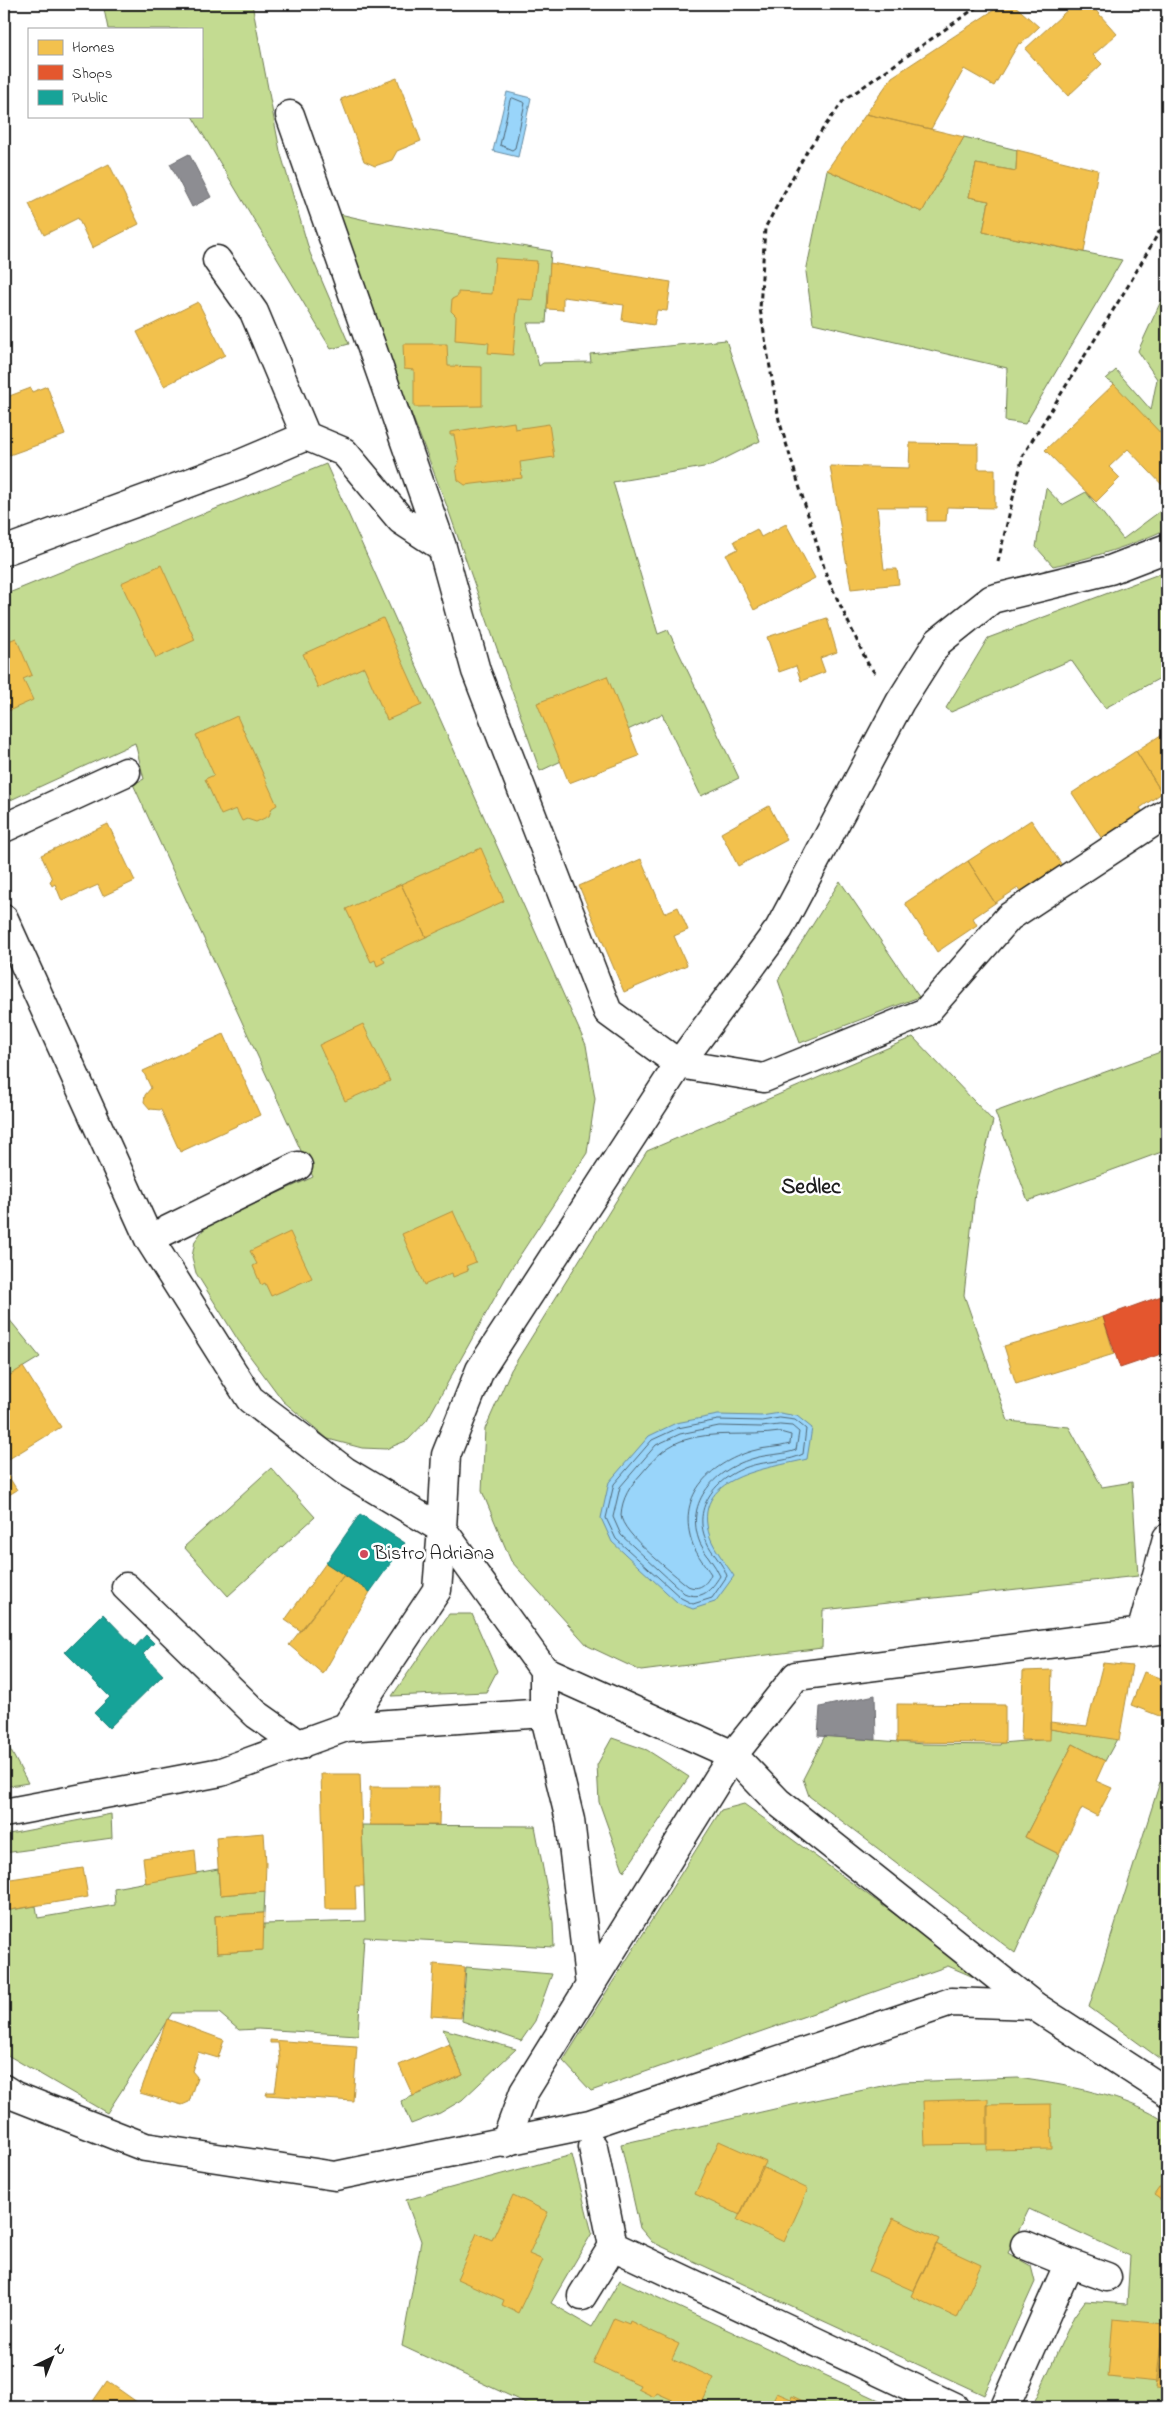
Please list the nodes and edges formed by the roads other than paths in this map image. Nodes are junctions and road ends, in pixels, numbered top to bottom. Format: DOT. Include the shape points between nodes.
graph roads {
  1 [pos="290,115"];
  2 [pos="217,260"];
  3 [pos="306,436"];
  4 [pos="442,547"];
  5 [pos="1167,548"];
  6 [pos="4,551"];
  7 [pos="126,772"];
  8 [pos="1167,813"];
  9 [pos="4,828"];
  10 [pos="4,919"];
  11 [pos="679,1064"];
  12 [pos="298,1166"];
  13 [pos="148,1239"];
  14 [pos="442,1529"];
  15 [pos="1167,1538"];
  16 [pos="126,1587"];
  17 [pos="1154,1631"];
  18 [pos="544,1670"];
  19 [pos="544,1713"];
  20 [pos="346,1727"];
  21 [pos="300,1745"];
  22 [pos="733,1755"];
  23 [pos="4,1813"];
  24 [pos="590,1986"];
  25 [pos="1033,2005"];
  26 [pos="4,2089"];
  27 [pos="1167,2092"];
  28 [pos="506,2142"];
  29 [pos="593,2147"];
  30 [pos="1025,2245"];
  31 [pos="613,2246"];
  32 [pos="1069,2263"];
  33 [pos="1107,2277"];
  34 [pos="582,2296"];
  35 [pos="954,2407"];
  36 [pos="1005,2407"];
  1 -- 4 [label="street"];
  2 -- 3 [label="street" via="254,312"];
  3 -- 4 [label="street" via="344,452 401,520"];
  3 -- 6 [label="street" via="238,465"];
  4 -- 11 [label="street" via="476,671 608,1012"];
  5 -- 11 [label="street" via="1110,570 992,599 938,642 900,702 780,929"];
  7 -- 9 [label="street"];
  8 -- 11 [label="street" via="1009,917 926,1012 764,1078"];
  10 -- 13 [label="street"];
  11 -- 14 [label="street" via="480,1370 446,1455"];
  12 -- 13 [label="street"];
  13 -- 14 [label="street" via="250,1399 345,1471"];
  14 -- 18 [label="street"];
  14 -- 20 [label="street" via="437,1590"];
  15 -- 17 [label="street"];
  16 -- 21 [label="street" via="256,1714"];
  17 -- 22 [label="street" via="796,1676"];
  18 -- 19 [label="street"];
  18 -- 22 [label="street"];
  19 -- 20 [label="street"];
  19 -- 24 [label="street" via="570,1820"];
  20 -- 21 [label="street"];
  21 -- 23 [label="street" via="221,1772"];
  22 -- 24 [label="street"];
  22 -- 25 [label="street" via="778,1802"];
  24 -- 28 [label="street" via="524,2092"];
  25 -- 27 [label="street"];
  25 -- 28 [label="street" via="951,2002 590,2124"];
  26 -- 28 [label="street" via="145,2147 335,2176"];
  29 -- 31 [label="street"];
  30 -- 32 [label="street"];
  31 -- 34 [label="street"];
  31 -- 35 [label="street"];
  32 -- 33 [label="street"];
  32 -- 36 [label="street"];
}
